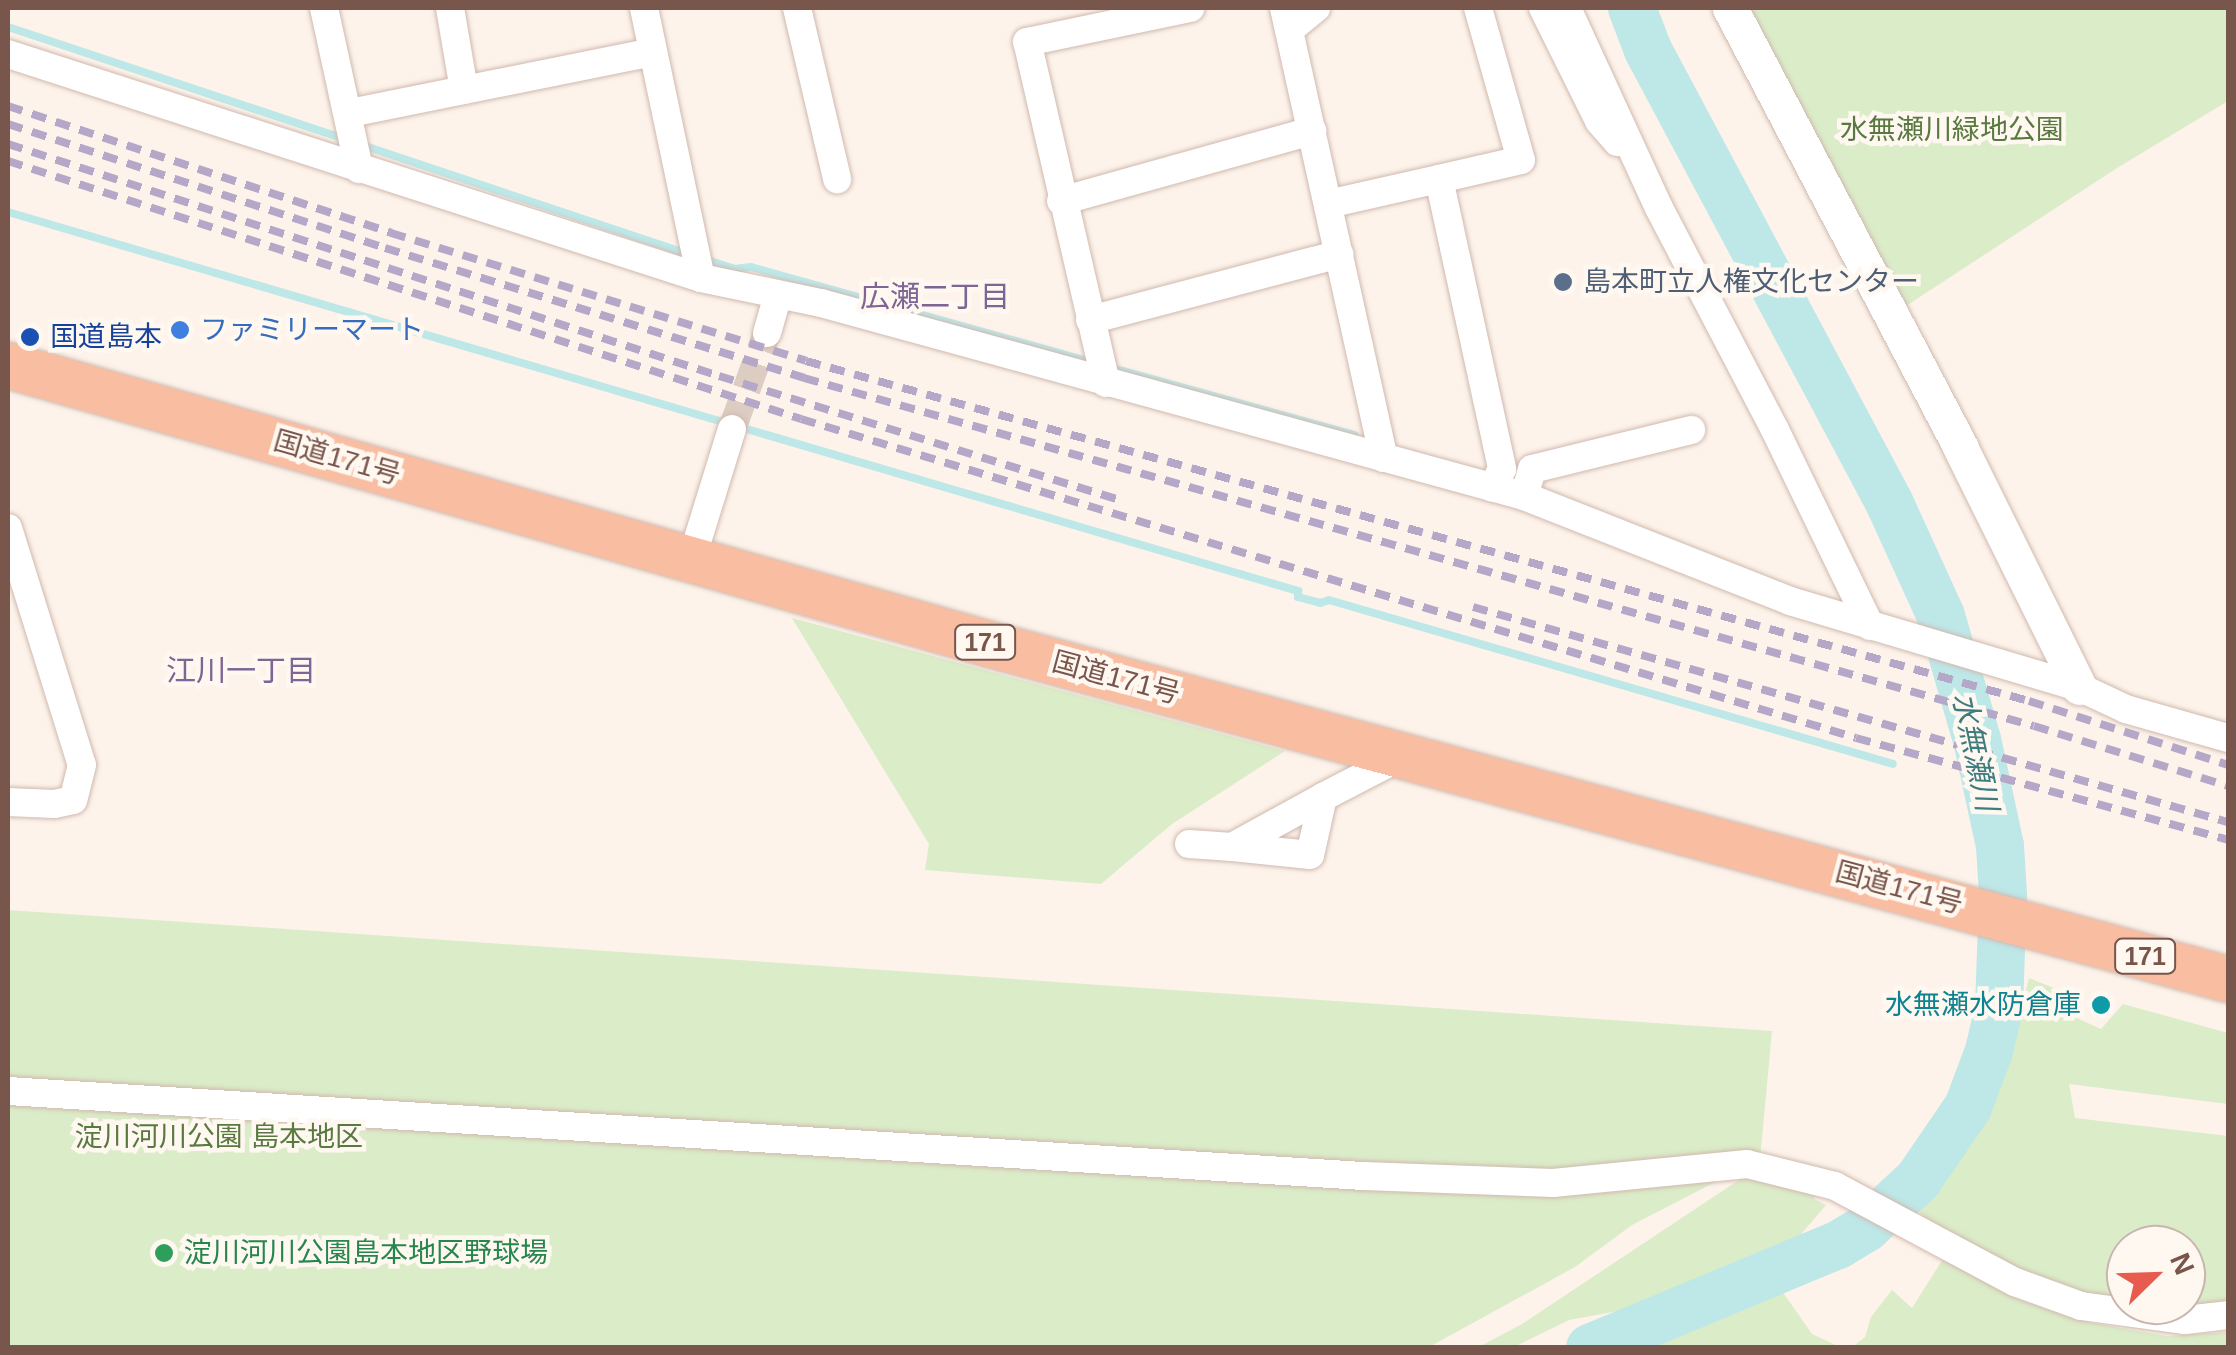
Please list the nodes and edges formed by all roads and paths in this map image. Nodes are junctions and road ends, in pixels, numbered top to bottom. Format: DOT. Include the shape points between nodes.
graph roads {
  1 [pos="324,8"];
  2 [pos="450,8"];
  3 [pos="644,8"];
  4 [pos="797,8"];
  5 [pos="1190,8"];
  6 [pos="1316,8"];
  7 [pos="1478,8"];
  8 [pos="1543,8"];
  9 [pos="1567,8"];
  10 [pos="1730,8"];
  11 [pos="1286,19"];
  12 [pos="653,52"];
  13 [pos="8,54"];
  14 [pos="464,90"];
  15 [pos="1312,131"];
  16 [pos="354,142"];
  17 [pos="1642,169"];
  18 [pos="836,179"];
  19 [pos="1438,179"];
  20 [pos="1060,201"];
  21 [pos="1328,204"];
  22 [pos="1339,254"];
  23 [pos="697,264"];
  24 [pos="778,295"];
  25 [pos="1090,320"];
  26 [pos="767,333"];
  27 [pos="8,365"];
  28 [pos="1103,371"];
  29 [pos="732,429"];
  30 [pos="1691,430"];
  31 [pos="1382,447"];
  32 [pos="1492,488"];
  33 [pos="1524,496"];
  34 [pos="8,528"];
  35 [pos="692,558"];
  36 [pos="1870,626"];
  37 [pos="2079,688"];
  38 [pos="2228,738"];
  39 [pos="1404,755"];
  40 [pos="1323,797"];
  41 [pos="8,802"];
  42 [pos="1189,844"];
  43 [pos="1232,847"];
  44 [pos="2228,980"];
  45 [pos="8,1091"];
  46 [pos="2228,1315"];
  1 -- 16 [label="street"];
  2 -- 14 [label="street"];
  3 -- 12 [label="street"];
  4 -- 18 [label="street"];
  5 -- 20 [label="street" via="1027,42"];
  6 -- 11 [label="street"];
  7 -- 19 [label="street" via="1521,160"];
  8 -- 17 [label="street" via="1598,122"];
  9 -- 17 [label="street"];
  10 -- 37 [label="street"];
  11 -- 15 [label="street"];
  12 -- 14 [label="street"];
  12 -- 23 [label="street"];
  13 -- 16 [label="street"];
  14 -- 16 [label="street"];
  15 -- 20 [label="street"];
  15 -- 21 [label="street"];
  16 -- 23 [label="street"];
  17 -- 36 [label="street"];
  19 -- 21 [label="street"];
  19 -- 32 [label="street" via="1502,469"];
  20 -- 25 [label="street"];
  21 -- 22 [label="street"];
  22 -- 25 [label="street"];
  22 -- 31 [label="street"];
  23 -- 24 [label="street"];
  24 -- 26 [label="street"];
  24 -- 28 [label="street"];
  25 -- 28 [label="street"];
  27 -- 35 [label="highway, 国道171号 / 171"];
  28 -- 31 [label="street"];
  29 -- 35 [label="street"];
  30 -- 33 [label="street" via="1532,469"];
  31 -- 32 [label="street"];
  32 -- 33 [label="street"];
  33 -- 36 [label="street"];
  34 -- 41 [label="street" via="82,765 74,800"];
  35 -- 39 [label="highway, 国道171号 / 171"];
  36 -- 37 [label="street"];
  37 -- 38 [label="street"];
  39 -- 40 [label="street"];
  39 -- 44 [label="highway, 国道171号 / 171"];
  40 -- 43 [label="street"];
  40 -- 43 [label="street" via="1310,855"];
  42 -- 43 [label="street"];
  45 -- 46 [label="street" via="1364,1176 1553,1183 1748,1164 1835,1186 2015,1282 2081,1306 2185,1320"];
}
